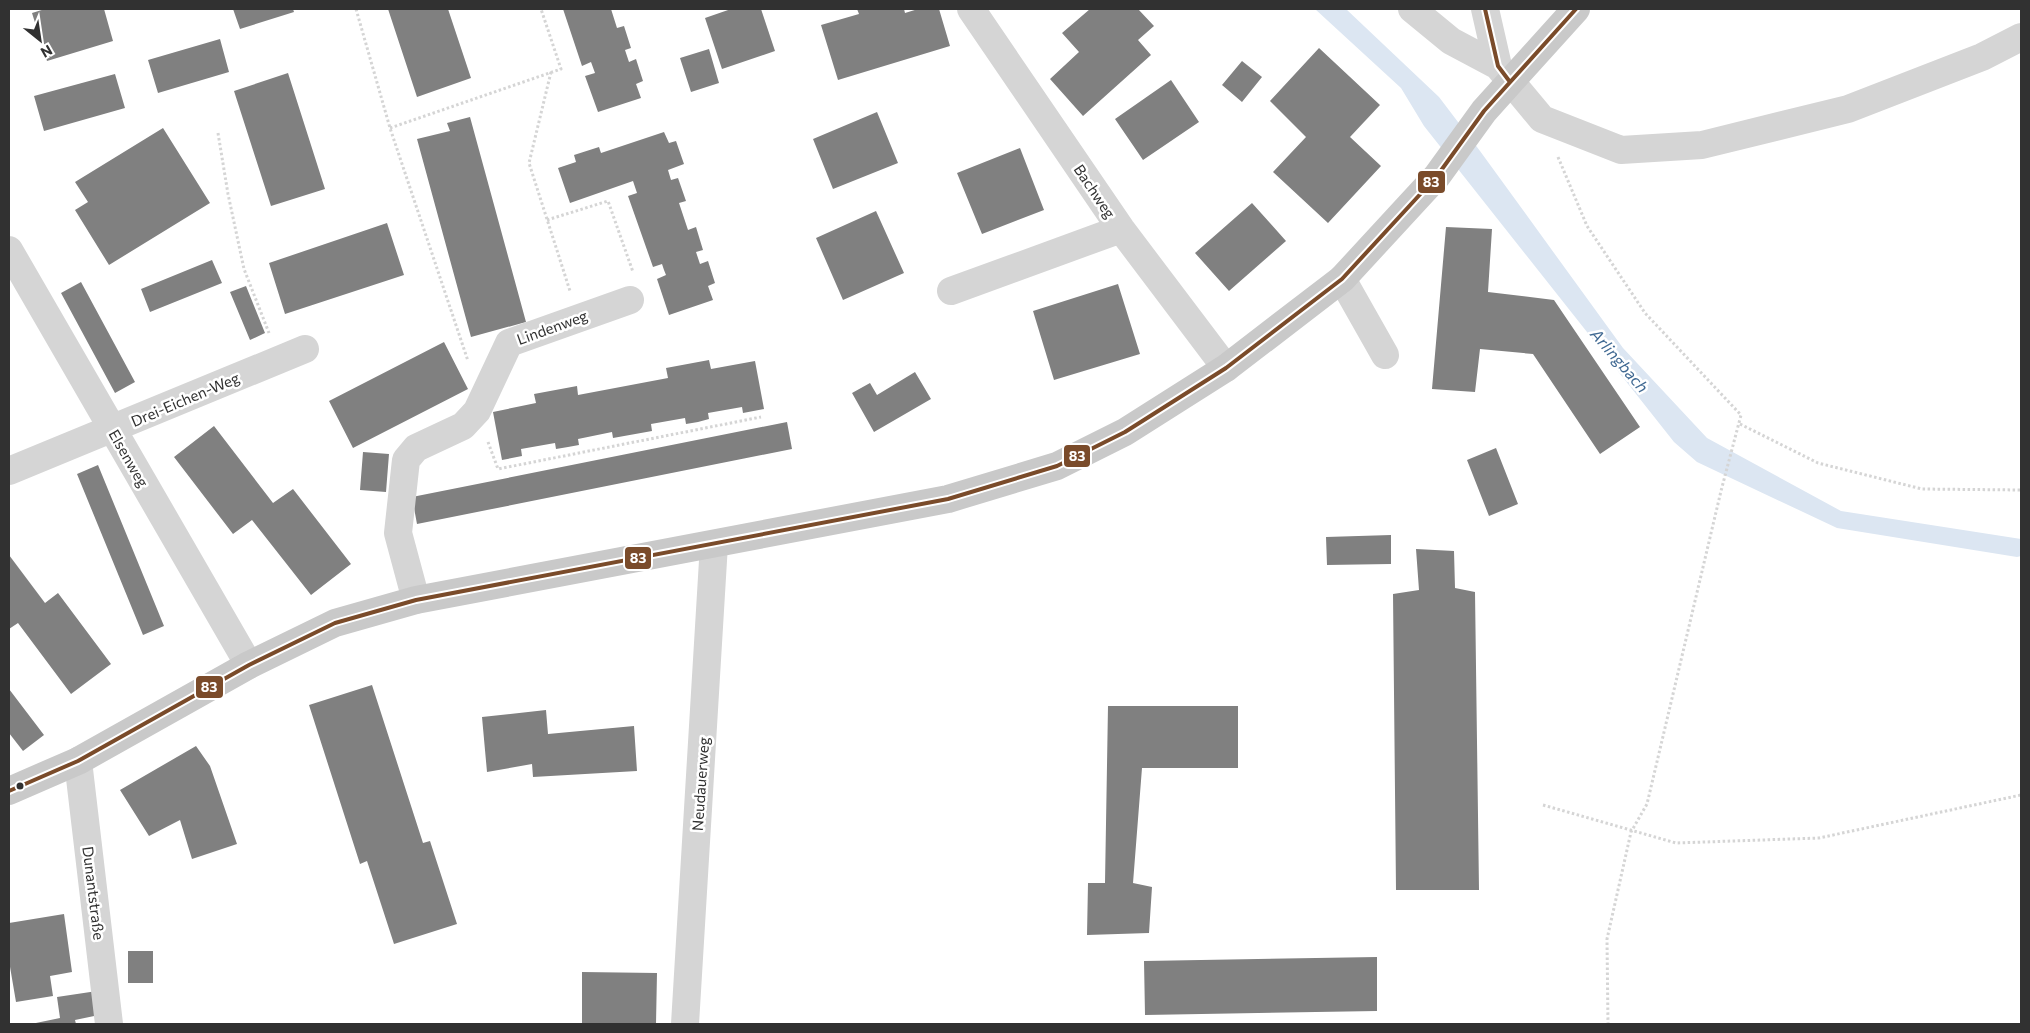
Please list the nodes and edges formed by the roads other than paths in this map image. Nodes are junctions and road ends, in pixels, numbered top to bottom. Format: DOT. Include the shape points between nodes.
graph roads {
  1 [pos="971,9"];
  2 [pos="1412,9"];
  3 [pos="1485,9"];
  4 [pos="1576,9"];
  5 [pos="2021,37"];
  6 [pos="1504,74"];
  7 [pos="1121,229"];
  8 [pos="9,250"];
  9 [pos="1342,279"];
  10 [pos="951,291"];
  11 [pos="630,300"];
  12 [pos="305,349"];
  13 [pos="1385,355"];
  14 [pos="1226,368"];
  15 [pos="112,429"];
  16 [pos="9,471"];
  17 [pos="714,544"];
  18 [pos="416,600"];
  19 [pos="249,665"];
  20 [pos="78,761"];
  21 [pos="9,791"];
  22 [pos="109,1024"];
  23 [pos="685,1024"];
  1 -- 7 [label="street, Bachweg"];
  2 -- 6 [label="street" via="1451,41"];
  3 -- 6 [label="street"];
  4 -- 6 [label="main road"];
  5 -- 6 [label="street" via="1982,57 1848,109 1702,145 1621,150 1542,119"];
  6 -- 9 [label="main road" via="1484,111 1437,176"];
  7 -- 10 [label="street"];
  7 -- 14 [label="street, Bachweg"];
  8 -- 15 [label="street, Elsenweg"];
  9 -- 13 [label="street"];
  9 -- 14 [label="main road"];
  11 -- 18 [label="street, Lindenweg" via="509,343 479,406 463,426 416,448 406,460 398,533"];
  12 -- 15 [label="street, Drei-Eichen-Weg"];
  14 -- 17 [label="main road" via="1125,432 1057,466 948,499"];
  15 -- 16 [label="street, Drei-Eichen-Weg"];
  15 -- 19 [label="street, Elsenweg"];
  17 -- 18 [label="main road"];
  17 -- 23 [label="street, Neudauerweg"];
  18 -- 19 [label="main road" via="336,623"];
  19 -- 20 [label="main road"];
  20 -- 21 [label="main road"];
  20 -- 22 [label="street, Dunantstraße"];
}
